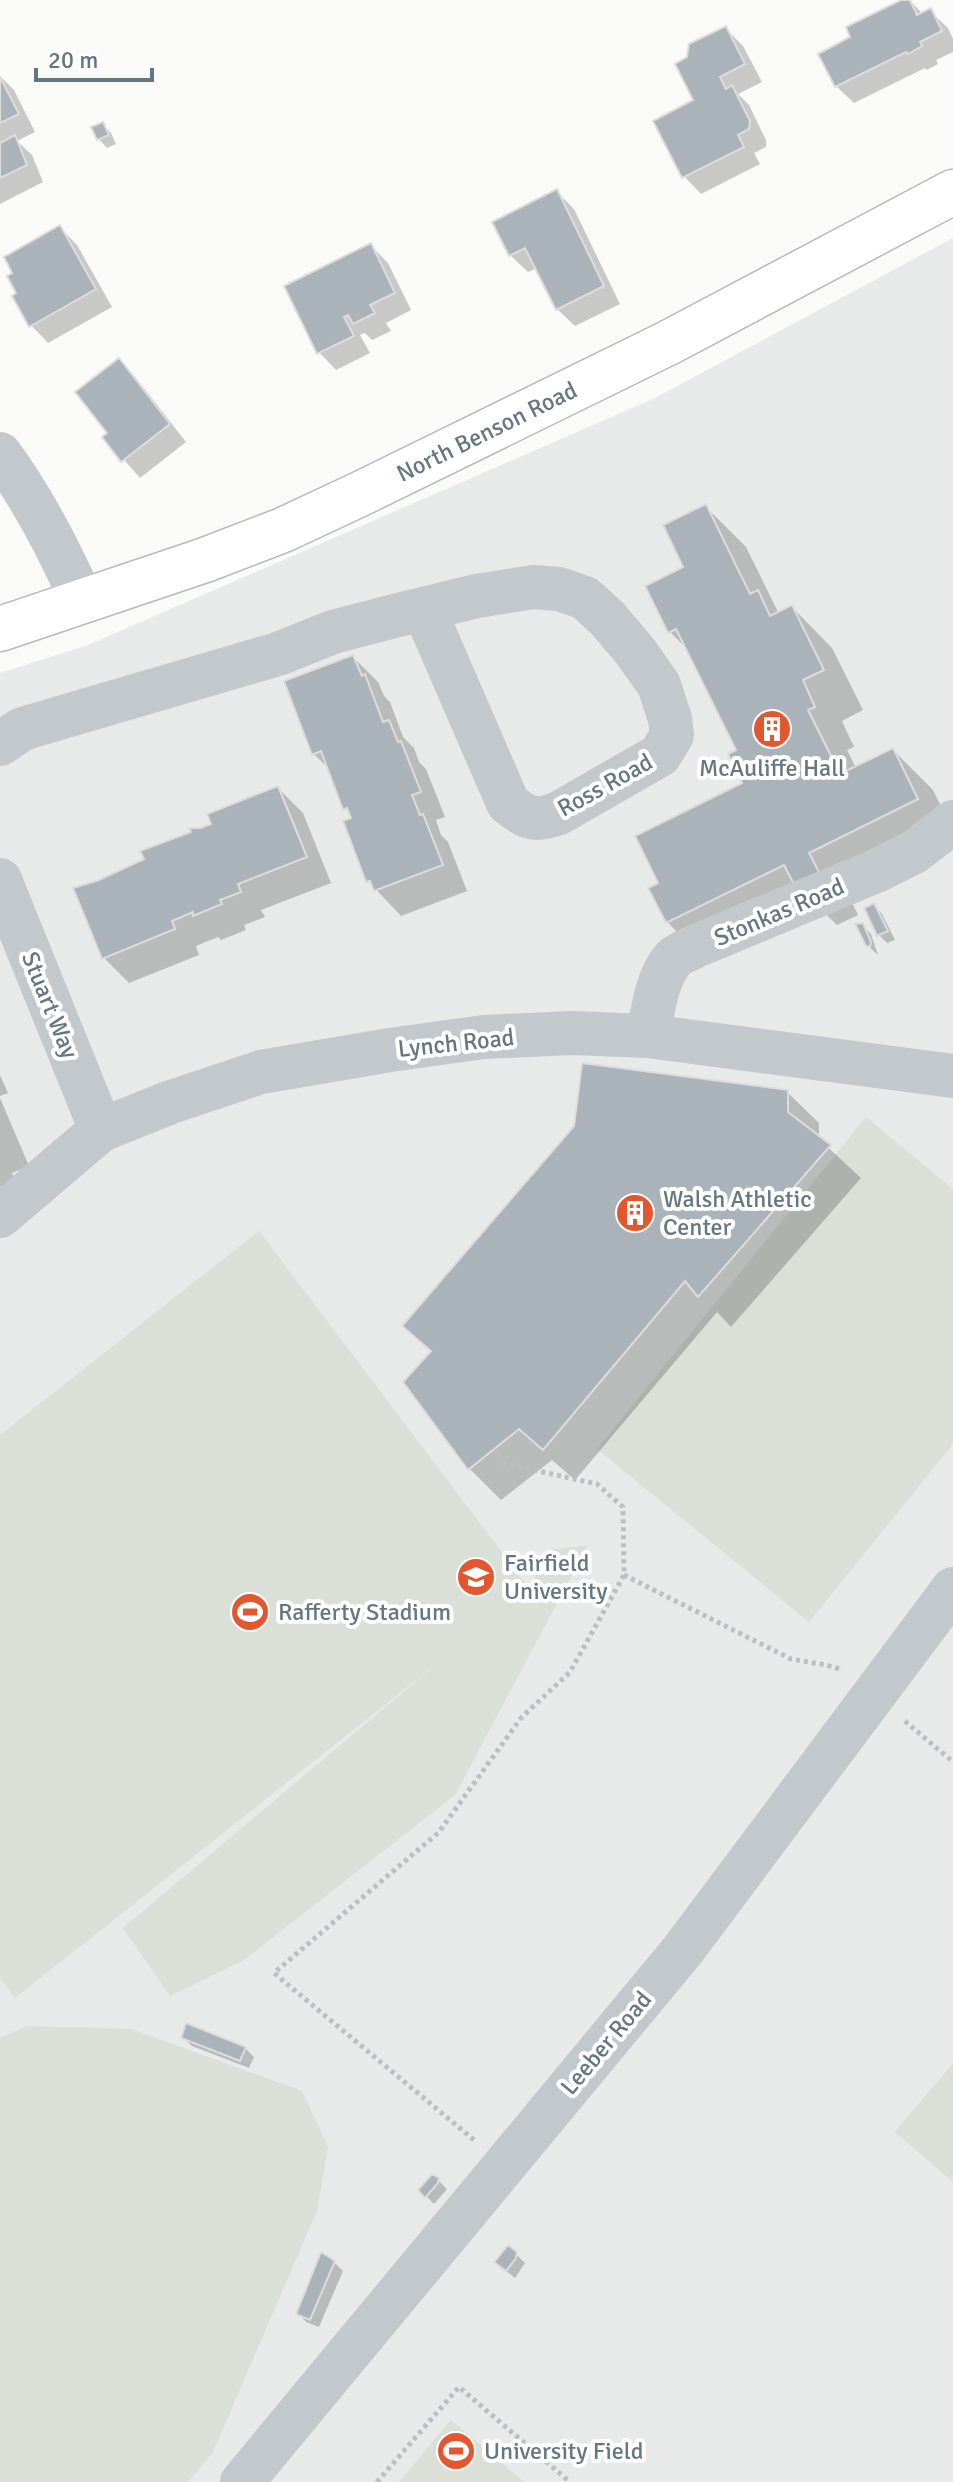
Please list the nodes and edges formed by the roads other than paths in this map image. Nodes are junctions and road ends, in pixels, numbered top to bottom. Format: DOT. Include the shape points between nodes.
graph roads {
  1 [pos="953,192"];
  2 [pos="0,454"];
  3 [pos="82,601"];
  4 [pos="424,609"];
  5 [pos="0,629"];
  6 [pos="0,744"];
  7 [pos="953,822"];
  8 [pos="0,880"];
  9 [pos="648,1036"];
  10 [pos="953,1076"];
  11 [pos="101,1130"];
  12 [pos="0,1216"];
  13 [pos="953,1589"];
  14 [pos="242,2482"];
  1 -- 3 [label="main road, North Benson Road" via="668,343 360,494 283,530"];
  2 -- 3 [label="street" via="25,487"];
  3 -- 5 [label="main road, North Benson Road"];
  4 -- 4 [label="street, Ross Road" via="533,587 585,598 659,685 672,735 651,761 559,813 531,819 508,803"];
  4 -- 6 [label="street, Ross Road" via="22,729"];
  7 -- 9 [label="street, Stonkas Road" via="914,852 876,871 674,958 659,988"];
  8 -- 11 [label="street, Stuart Way"];
  9 -- 10 [label="street, Lynch Road"];
  9 -- 11 [label="street, Lynch Road" via="484,1037 261,1072"];
  11 -- 12 [label="street, Lynch Road"];
  13 -- 14 [label="street, Leeber Road" via="683,1950"];
}
